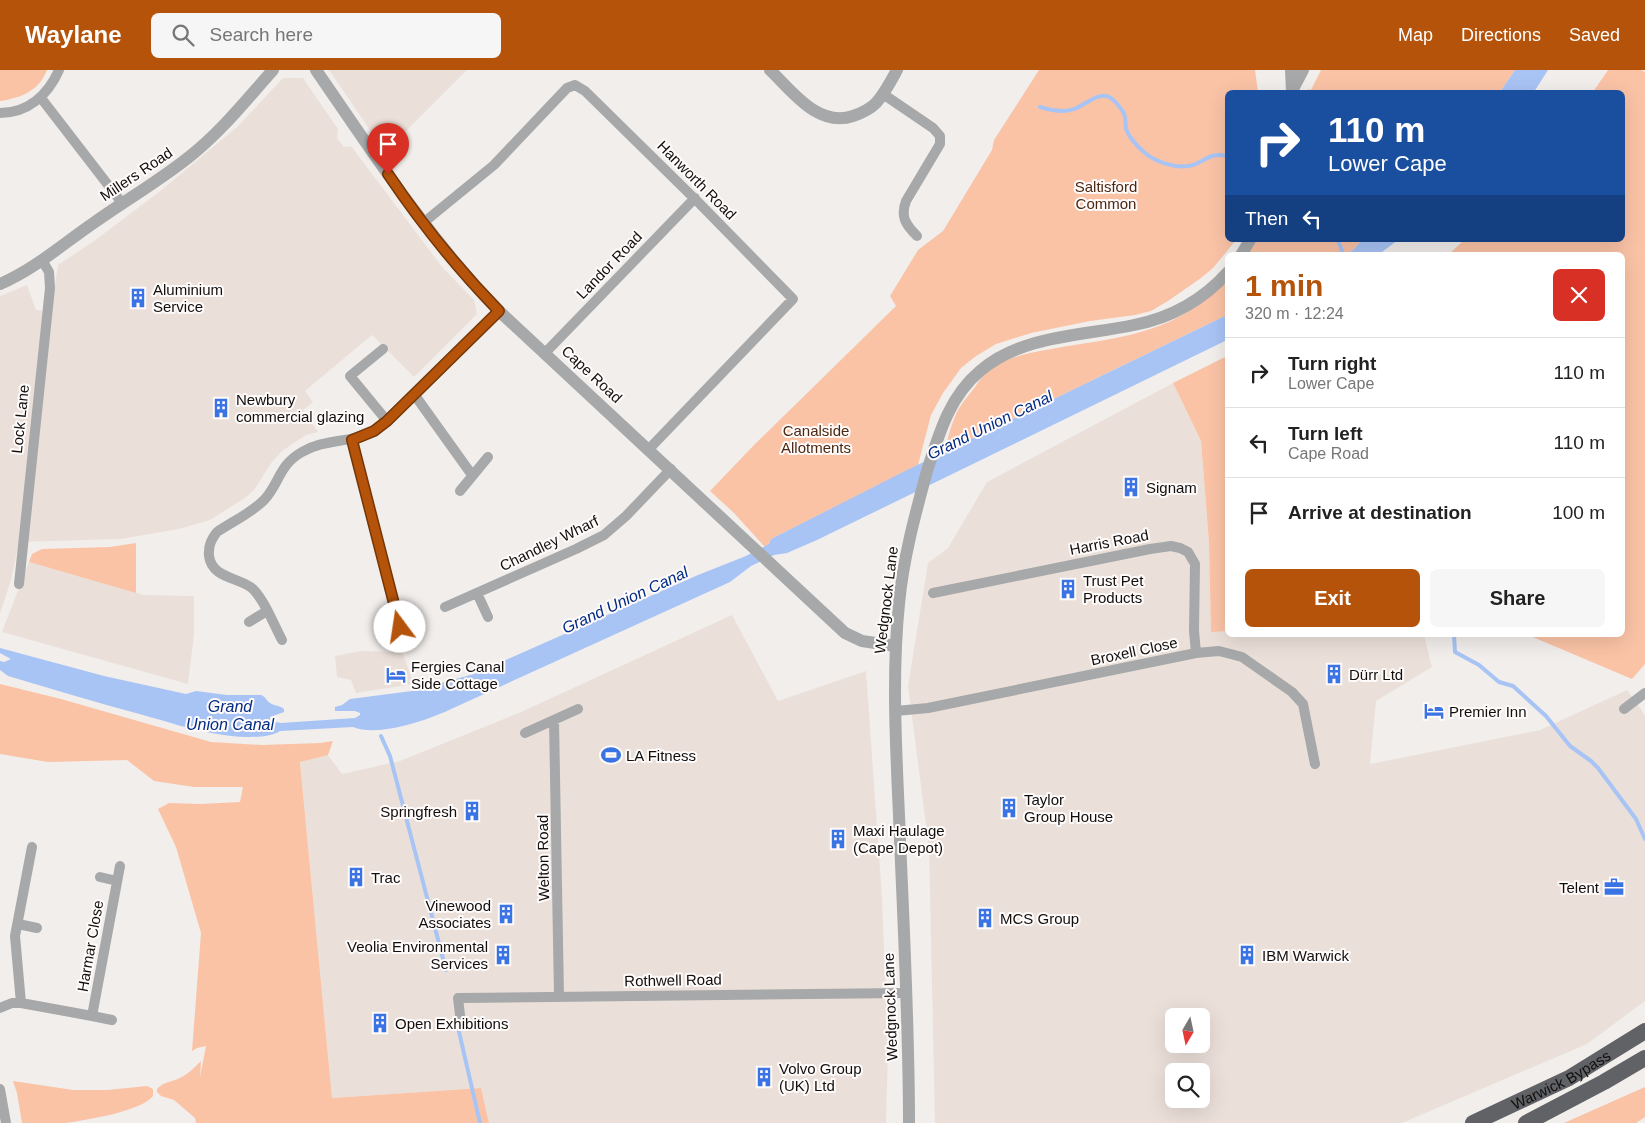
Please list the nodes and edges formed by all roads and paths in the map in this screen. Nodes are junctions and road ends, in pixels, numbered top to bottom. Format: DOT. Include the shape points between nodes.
graph roads {
  1 [pos="59,70"];
  2 [pos="273,70"];
  3 [pos="316,70"];
  4 [pos="770,70"];
  5 [pos="897,70"];
  6 [pos="1291,70"];
  7 [pos="1303,70"];
  8 [pos="1292,90"];
  9 [pos="1293,90"];
  10 [pos="883,94"];
  11 [pos="41,98"];
  12 [pos="0,113"];
  13 [pos="695,198"];
  14 [pos="122,203"];
  15 [pos="423,223"];
  16 [pos="917,236"];
  17 [pos="42,260"];
  18 [pos="1225,275"];
  19 [pos="0,284"];
  20 [pos="499,311"];
  21 [pos="383,349"];
  22 [pos="545,353"];
  23 [pos="414,394"];
  24 [pos="387,421"];
  25 [pos="352,440"];
  26 [pos="649,449"];
  27 [pos="488,457"];
  28 [pos="671,470"];
  29 [pos="472,475"];
  30 [pos="460,491"];
  31 [pos="19,584"];
  32 [pos="933,593"];
  33 [pos="477,594"];
  34 [pos="445,608"];
  35 [pos="267,611"];
  36 [pos="488,617"];
  37 [pos="249,622"];
  38 [pos="416,623"];
  39 [pos="400,627"];
  40 [pos="383,632"];
  41 [pos="282,640"];
  42 [pos="896,646"];
  43 [pos="1196,653"];
  44 [pos="1645,693"];
  45 [pos="578,709"];
  46 [pos="1624,709"];
  47 [pos="896,711"];
  48 [pos="554,720"];
  49 [pos="525,733"];
  50 [pos="1315,764"];
  51 [pos="32,847"];
  52 [pos="120,866"];
  53 [pos="100,877"];
  54 [pos="117,881"];
  55 [pos="18,924"];
  56 [pos="37,928"];
  57 [pos="906,993"];
  58 [pos="559,996"];
  59 [pos="21,1003"];
  60 [pos="0,1008"];
  61 [pos="460,1015"];
  62 [pos="92,1016"];
  63 [pos="112,1020"];
  64 [pos="1645,1031"];
  65 [pos="1645,1058"];
  66 [pos="0,1089"];
  67 [pos="6,1123"];
  68 [pos="910,1123"];
  69 [pos="1473,1123"];
  70 [pos="1526,1123"];
  1 -- 11 [label="street"];
  2 -- 14 [label="street, Millers Road" via="233,117 196,151 165,176"];
  3 -- 15 [label="street, Cape Road"];
  4 -- 10 [label="street" via="807,106 832,118 849,118 864,112"];
  5 -- 10 [label="street"];
  6 -- 8 [label="street"];
  7 -- 9 [label="street"];
  10 -- 16 [label="street" via="940,136 940,144 903,211 905,222"];
  11 -- 12 [label="street" via="20,110"];
  11 -- 14 [label="street"];
  13 -- 15 [label="street, Hanworth Road" via="586,91 575,85 567,88 479,179"];
  13 -- 22 [label="street, Landor Road"];
  13 -- 26 [label="street, Hanworth Road" via="793,299"];
  14 -- 17 [label="street, Millers Road"];
  15 -- 20 [label="street, Cape Road" via="460,270"];
  17 -- 19 [label="street, Millers Road"];
  17 -- 31 [label="street, Lock Lane" via="49,272 50,288"];
  18 -- 42 [label="street, Wedgnock Lane" via="1194,302 1165,316 1040,342 1009,352 980,371 961,391 947,413 936,441 915,514 902,580"];
  20 -- 22 [label="street, Cape Road"];
  20 -- 23 [label="street"];
  21 -- 24 [label="street" via="350,376"];
  22 -- 26 [label="street, Cape Road"];
  23 -- 24 [label="street"];
  23 -- 29 [label="street"];
  24 -- 25 [label="street" via="374,431"];
  25 -- 35 [label="street" via="312,447 294,457 286,464 266,498 217,532 210,542 209,558 214,568 253,589"];
  25 -- 39 [label="street"];
  26 -- 28 [label="street, Cape Road"];
  27 -- 29 [label="street"];
  28 -- 33 [label="street, Chandley Wharf" via="604,534 576,550"];
  28 -- 42 [label="street, Cape Road" via="845,632 871,643"];
  29 -- 30 [label="street"];
  32 -- 43 [label="street, Harris Road" via="1150,549 1180,548 1188,552 1196,564"];
  33 -- 34 [label="street, Chandley Wharf"];
  33 -- 36 [label="street"];
  35 -- 37 [label="street"];
  35 -- 41 [label="street"];
  38 -- 39 [label="street"];
  39 -- 40 [label="street"];
  42 -- 47 [label="street, Wedgnock Lane"];
  43 -- 47 [label="street, Broxell Close" via="948,704"];
  43 -- 50 [label="street, Broxell Close" via="1219,651 1242,657 1292,692 1303,704"];
  44 -- 46 [label="street"];
  45 -- 48 [label="street"];
  47 -- 57 [label="street, Wedgnock Lane"];
  48 -- 49 [label="street"];
  48 -- 58 [label="street, Welton Road"];
  51 -- 55 [label="street"];
  52 -- 54 [label="street, Harmar Close"];
  53 -- 54 [label="street"];
  54 -- 62 [label="street, Harmar Close"];
  55 -- 56 [label="street"];
  55 -- 59 [label="street" via="16,944"];
  57 -- 58 [label="street, Rothwell Road"];
  57 -- 68 [label="street, Wedgnock Lane"];
  58 -- 61 [label="street, Rothwell Road" via="458,998"];
  59 -- 60 [label="street, Harmar Close"];
  59 -- 62 [label="street, Harmar Close"];
  62 -- 63 [label="street, Harmar Close"];
  64 -- 69 [label="highway, Warwick Bypass" via="1569,1078"];
  65 -- 70 [label="highway, Warwick Bypass"];
  66 -- 67 [label="street"];
}
